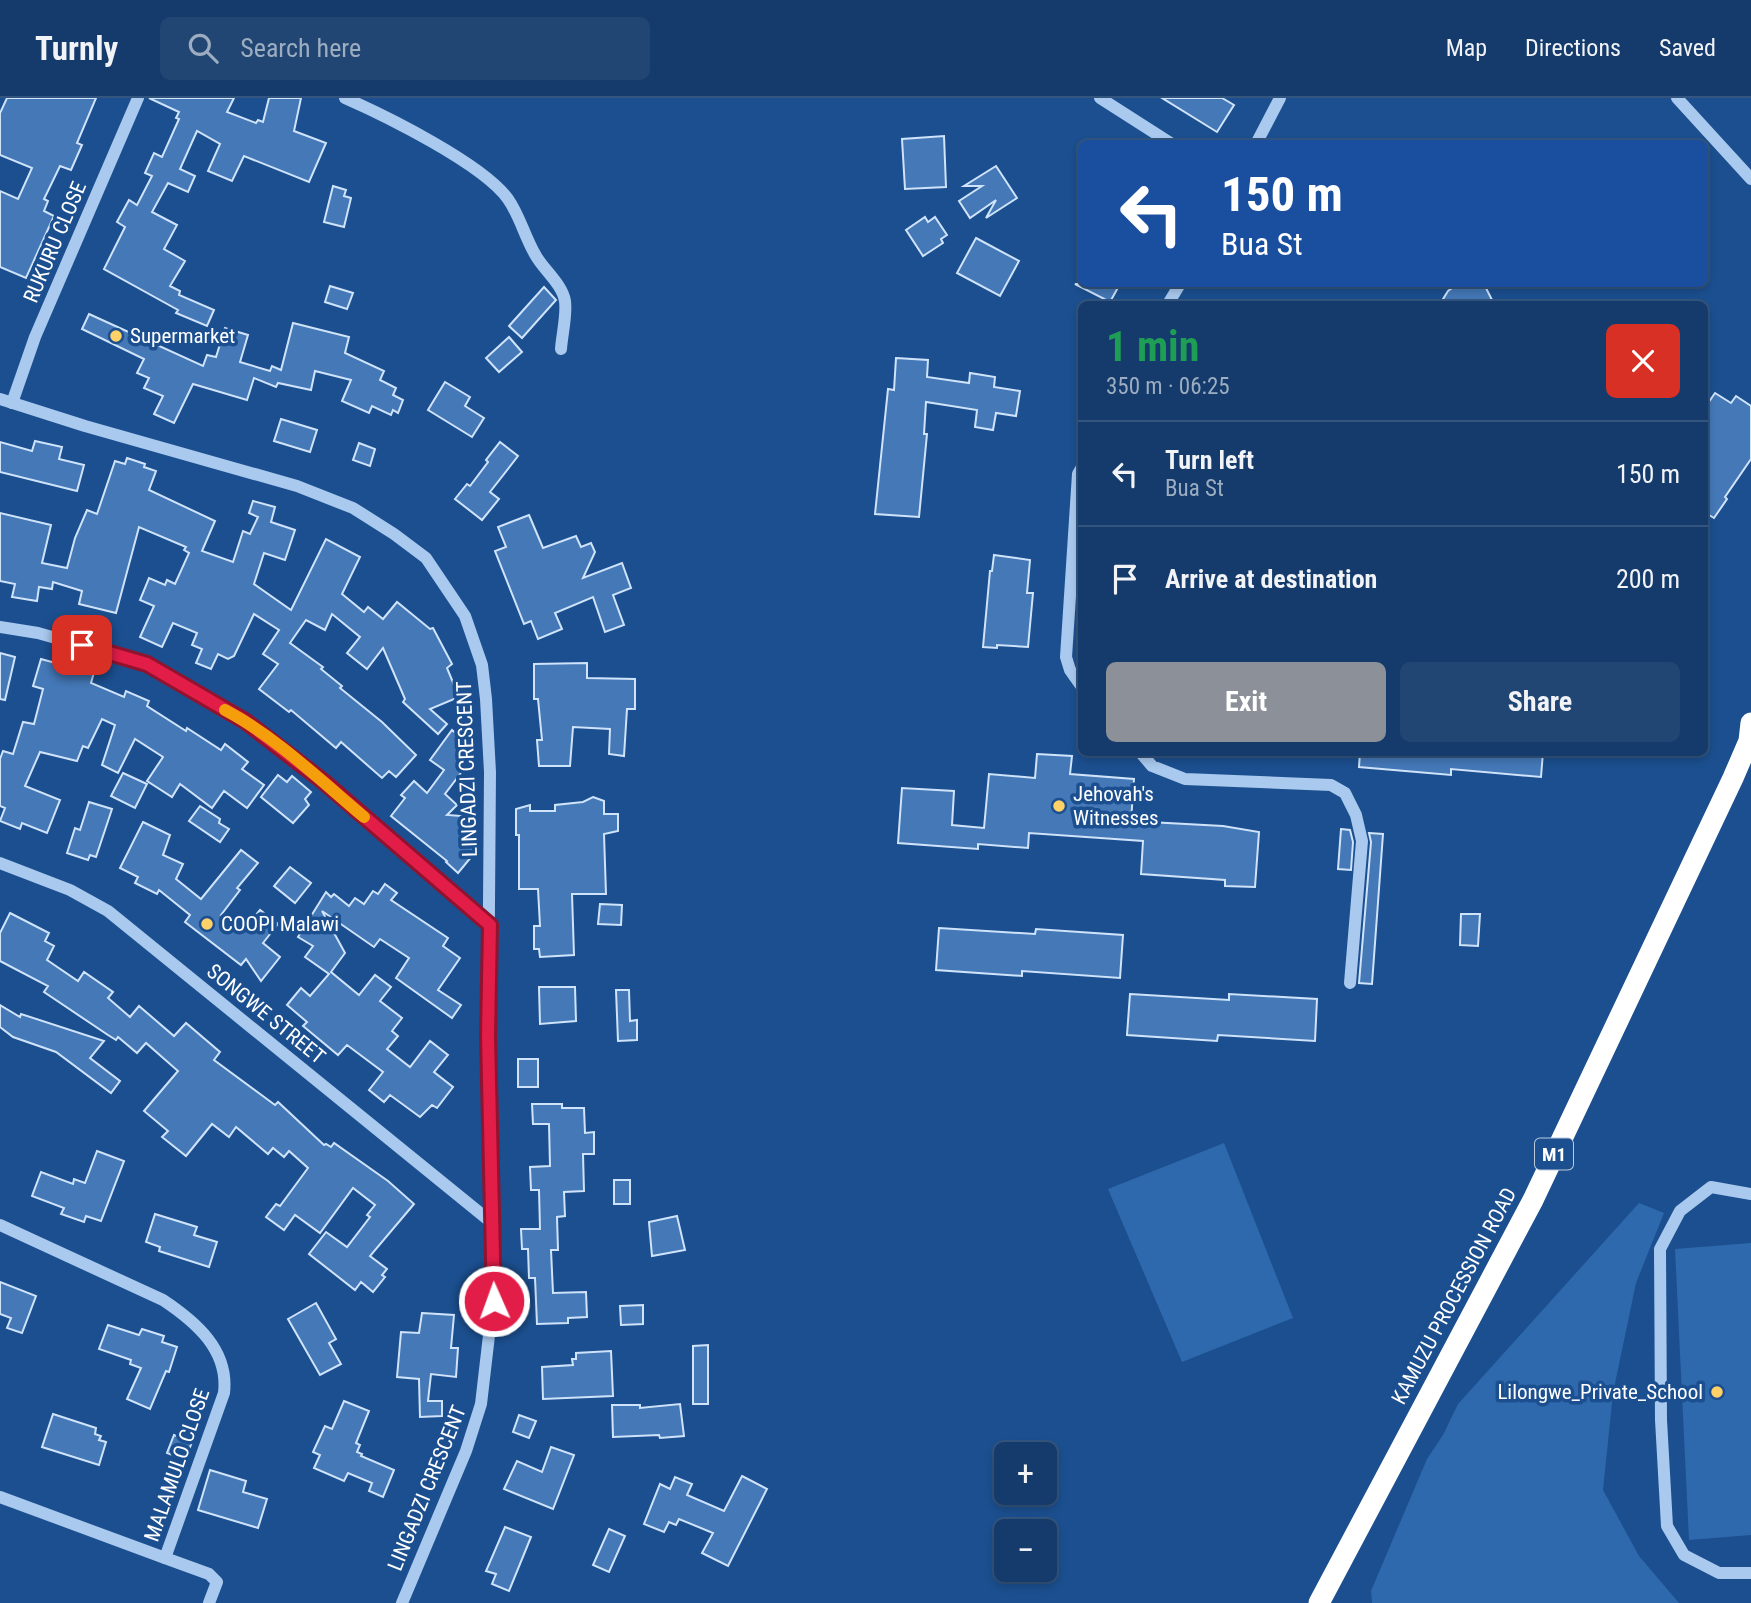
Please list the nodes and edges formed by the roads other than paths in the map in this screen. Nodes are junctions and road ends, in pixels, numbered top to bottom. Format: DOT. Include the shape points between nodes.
graph roads {
  1 [pos="138,98"];
  2 [pos="345,98"];
  3 [pos="1100,98"];
  4 [pos="1280,98"];
  5 [pos="1677,98"];
  6 [pos="1166,140"];
  7 [pos="1258,140"];
  8 [pos="1751,180"];
  9 [pos="561,349"];
  10 [pos="6,401"];
  11 [pos="1078,474"];
  12 [pos="0,627"];
  13 [pos="1078,681"];
  14 [pos="1750,734"];
  15 [pos="1143,756"];
  16 [pos="0,863"];
  17 [pos="490,925"];
  18 [pos="1350,983"];
  19 [pos="1751,1194"];
  20 [pos="491,1222"];
  21 [pos="0,1225"];
  22 [pos="0,1497"];
  23 [pos="166,1558"];
  24 [pos="1751,1573"];
  25 [pos="405,1602"];
  26 [pos="209,1603"];
  27 [pos="1319,1603"];
  1 -- 10 [label="street, RUKURU CLOSE"];
  2 -- 9 [label="street" via="459,159 507,198 537,259 565,301"];
  3 -- 6 [label="street"];
  4 -- 7 [label="street"];
  5 -- 8 [label="street"];
  10 -- 17 [label="street, LINGADZI CRESCENT" via="297,486 353,508 426,558 465,616 482,665 490,772"];
  11 -- 13 [label="street" via="1066,657"];
  12 -- 17 [label="street" via="147,664 245,721 324,782"];
  14 -- 27 [label="highway, KAMUZU PROCESSION ROAD / M1" via="1533,1200"];
  15 -- 18 [label="street" via="1152,766 1185,779 1331,785 1345,793 1362,841"];
  16 -- 20 [label="street, SONGWE STREET" via="70,890 108,911"];
  17 -- 20 [label="street, LINGADZI CRESCENT"];
  19 -- 24 [label="street" via="1711,1186 1680,1211 1660,1249 1667,1526 1685,1555 1719,1573"];
  20 -- 25 [label="street, LINGADZI CRESCENT" via="494,1301 481,1404"];
  21 -- 23 [label="street, MALAMULO CLOSE" via="163,1300 201,1330 218,1353 225,1373 224,1393"];
  22 -- 23 [label="street"];
  23 -- 26 [label="street, MALAMULO CLOSE" via="209,1574 217,1582"];
}
